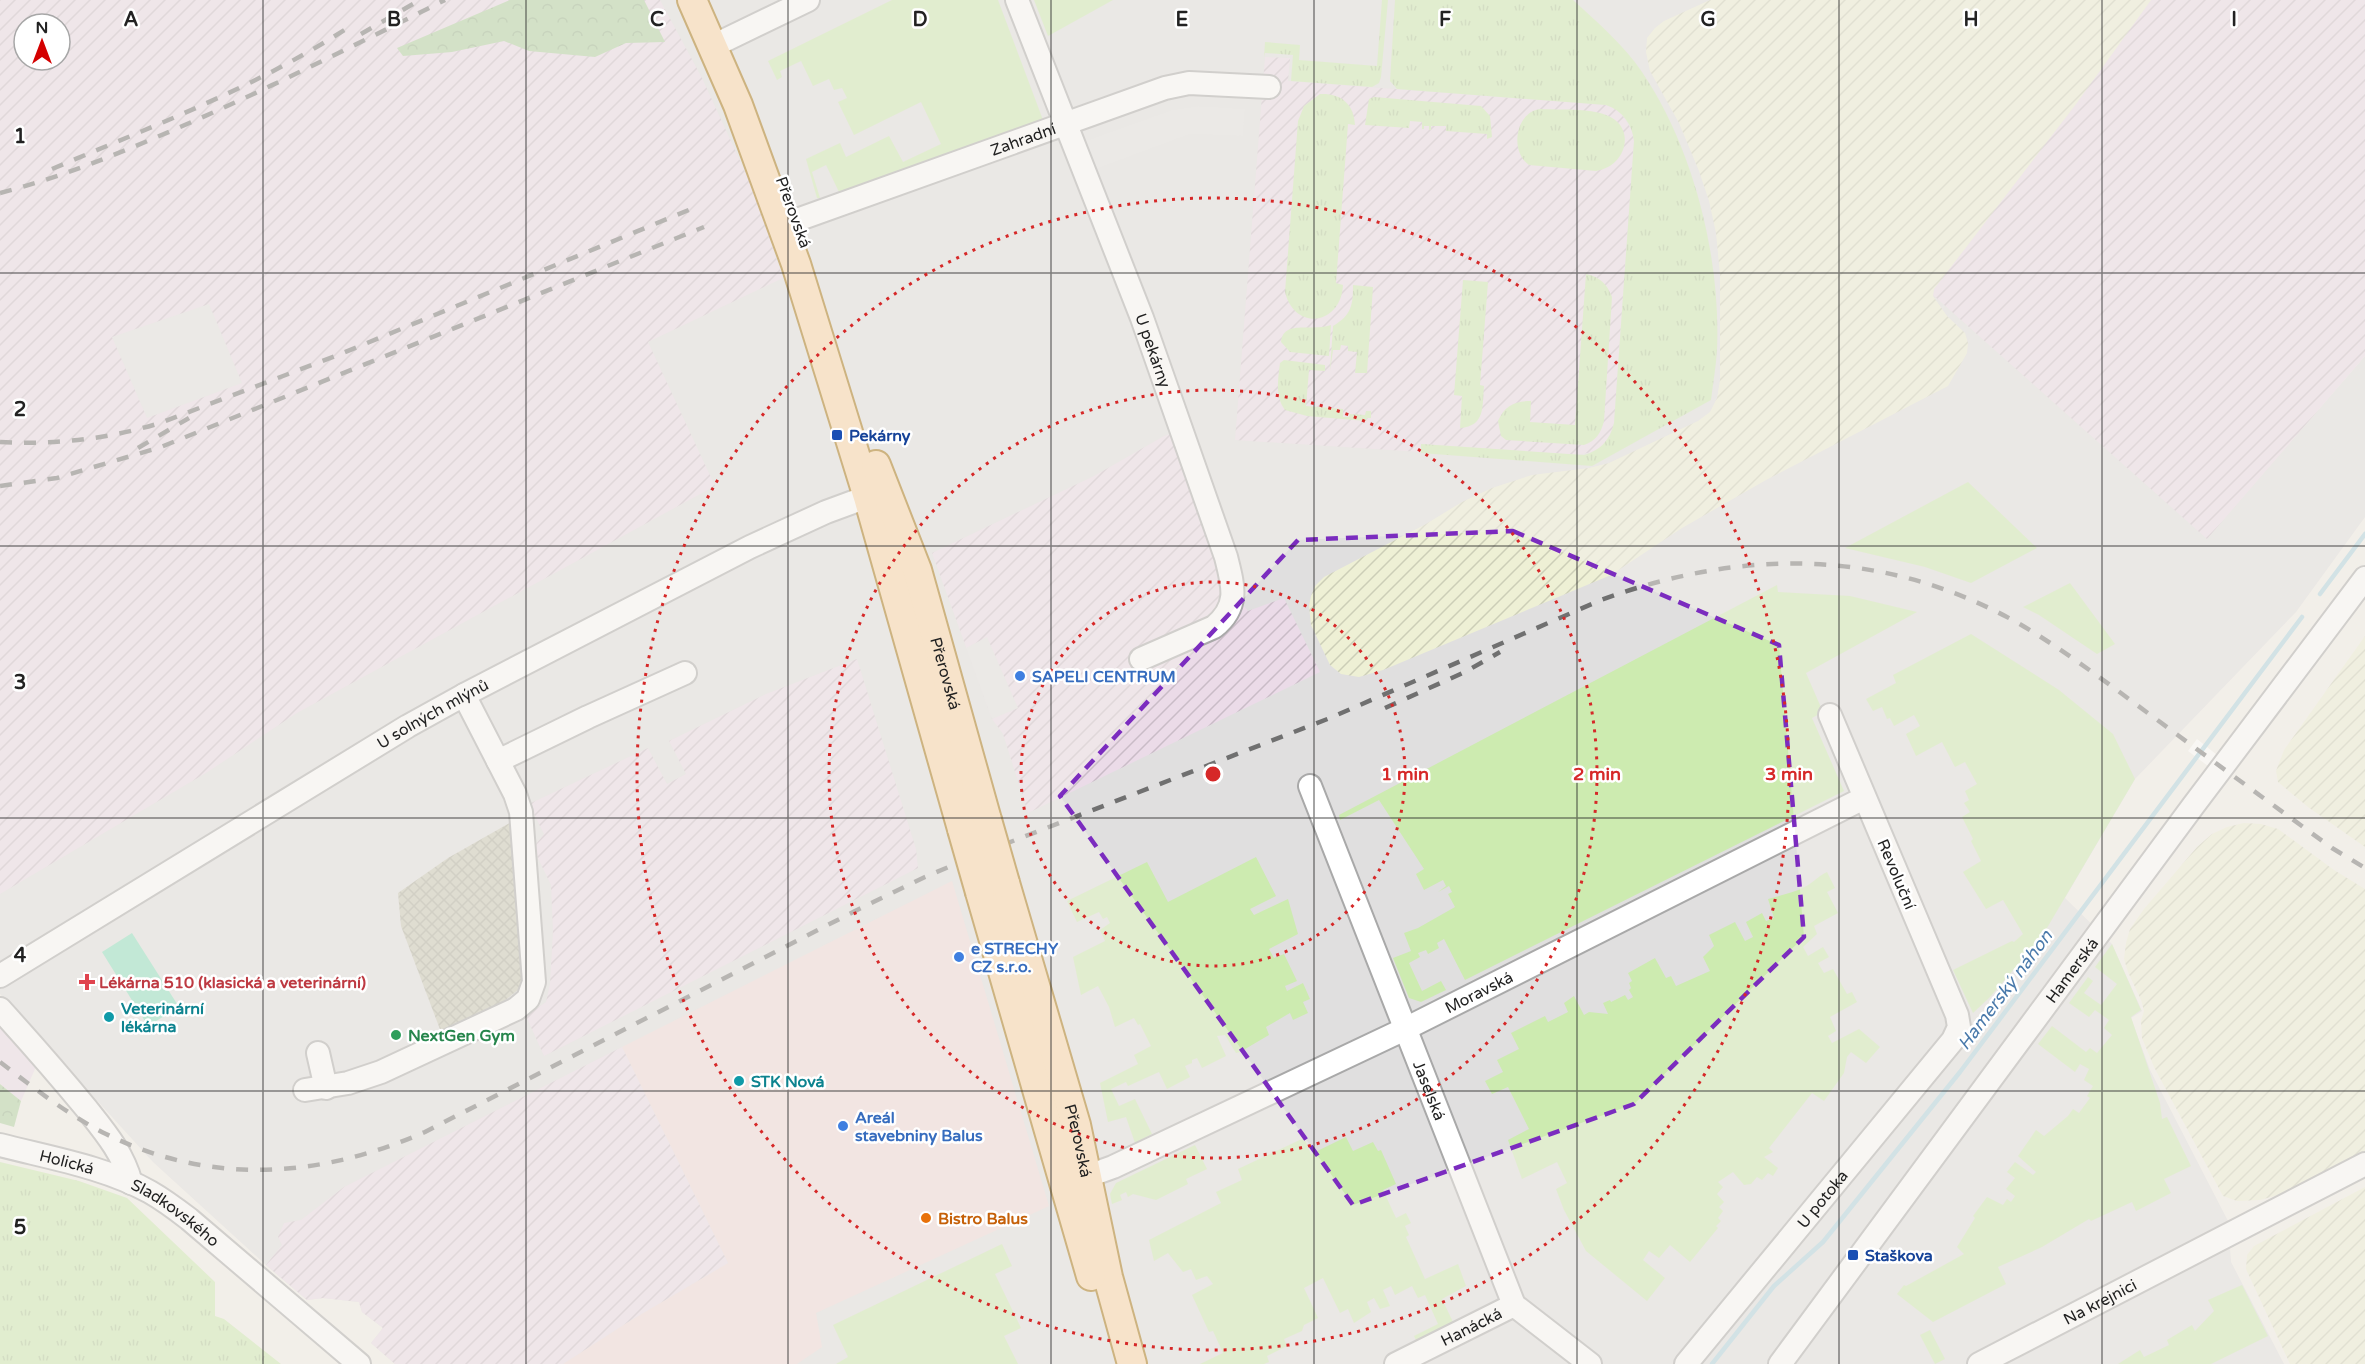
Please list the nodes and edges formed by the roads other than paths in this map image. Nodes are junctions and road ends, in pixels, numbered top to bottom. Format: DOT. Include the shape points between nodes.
graph roads {
  1 [pos="692,0"];
  2 [pos="708,0"];
  3 [pos="808,0"];
  4 [pos="1017,0"];
  5 [pos="720,43"];
  6 [pos="1269,87"];
  7 [pos="1066,124"];
  8 [pos="790,222"];
  9 [pos="876,494"];
  10 [pos="2365,578"];
  11 [pos="1141,659"];
  12 [pos="685,672"];
  13 [pos="464,695"];
  14 [pos="1830,715"];
  15 [pos="498,761"];
  16 [pos="1310,786"];
  17 [pos="1864,798"];
  18 [pos="993,887"];
  19 [pos="0,976"];
  20 [pos="0,1009"];
  21 [pos="1404,1029"];
  22 [pos="1958,1033"];
  23 [pos="318,1053"];
  24 [pos="0,1145"];
  25 [pos="2365,1164"];
  26 [pos="1088,1176"];
  27 [pos="131,1183"];
  28 [pos="1514,1305"];
  29 [pos="359,1364"];
  30 [pos="1116,1364"];
  31 [pos="1132,1364"];
  32 [pos="1396,1364"];
  33 [pos="1590,1364"];
  34 [pos="1686,1364"];
  35 [pos="1780,1364"];
  36 [pos="1979,1364"];
  1 -- 5 [label="main road, Přerovská"];
  2 -- 5 [label="main road, Přerovská"];
  3 -- 5 [label="street"];
  4 -- 7 [label="street, U pekárny"];
  5 -- 8 [label="main road, Přerovská" via="749,93"];
  6 -- 7 [label="street, Zahradní" via="1176,85"];
  7 -- 8 [label="street, Zahradní"];
  7 -- 11 [label="street, U pekárny" via="1142,318 1222,546 1233,592 1228,613 1214,627"];
  8 -- 9 [label="main road, Přerovská"];
  9 -- 13 [label="street, U solných mlýnů" via="760,542"];
  9 -- 18 [label="main road, Přerovská, bridge"];
  10 -- 35 [label="street, Hamerská"];
  12 -- 15 [label="street"];
  13 -- 15 [label="street"];
  13 -- 19 [label="street, U solných mlýnů"];
  14 -- 17 [label="street, Revoluční"];
  15 -- 23 [label="street" via="522,820 533,989 524,1003 506,1014 381,1072 315,1089"];
  16 -- 21 [label="street, Jaselská"];
  17 -- 21 [label="street, Moravská"];
  17 -- 22 [label="street, Revoluční" via="1960,1022"];
  18 -- 26 [label="main road, Přerovská" via="1073,1113"];
  18 -- 30 [label="main road, Přerovská"];
  20 -- 27 [label="street, Sladkovského" via="58,1073 114,1144"];
  21 -- 26 [label="street, Moravská"];
  21 -- 28 [label="street, Jaselská"];
  22 -- 34 [label="street, U potoka"];
  24 -- 27 [label="street, Holická"];
  25 -- 36 [label="street, Na krejnici"];
  26 -- 31 [label="main road, Přerovská" via="1109,1284"];
  27 -- 29 [label="street, Sladkovského" via="189,1219"];
  28 -- 32 [label="street, Hanácká"];
  28 -- 33 [label="street"];
}
